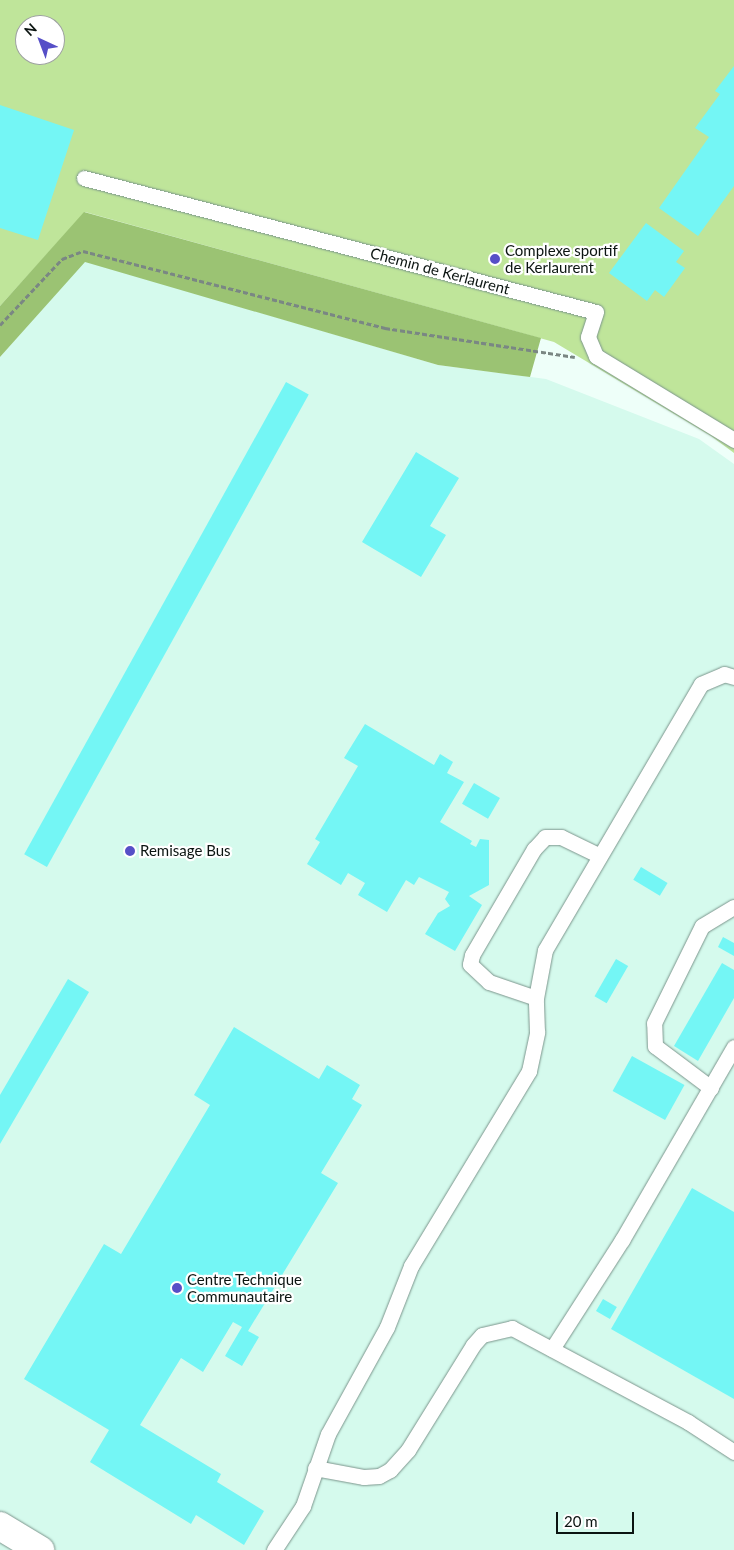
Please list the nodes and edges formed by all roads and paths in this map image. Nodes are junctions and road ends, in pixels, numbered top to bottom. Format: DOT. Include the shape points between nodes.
graph roads {
  1 [pos="84,178"];
  2 [pos="0,325"];
  3 [pos="596,356"];
  4 [pos="734,440"];
  5 [pos="734,677"];
  6 [pos="600,856"];
  7 [pos="734,907"];
  8 [pos="536,998"];
  9 [pos="734,1046"];
  10 [pos="710,1088"];
  11 [pos="552,1348"];
  12 [pos="734,1452"];
  13 [pos="314,1468"];
  14 [pos="0,1526"];
  15 [pos="40,1550"];
  16 [pos="274,1550"];
  1 -- 3 [label="lane, Chemin de Kerlaurent" via="596,312 588,337"];
  2 -- 3 [label="path" via="62,259 83,251 385,328 570,358"];
  3 -- 4 [label="lane"];
  5 -- 6 [label="lane" via="724,674 701,684"];
  6 -- 8 [label="lane" via="545,950"];
  6 -- 8 [label="lane" via="561,837 545,836 534,849 472,955 470,964 489,982"];
  7 -- 10 [label="lane" via="702,926 654,1023 655,1046"];
  8 -- 13 [label="lane" via="537,1032 529,1071 411,1266 387,1327 328,1434"];
  9 -- 10 [label="lane"];
  10 -- 11 [label="lane" via="622,1240"];
  11 -- 12 [label="lane" via="688,1422"];
  11 -- 13 [label="lane" via="512,1328 482,1335 457,1368 408,1450 390,1470 379,1476 364,1477"];
  13 -- 16 [label="lane" via="303,1506"];
  14 -- 15 [label="street"];
}
